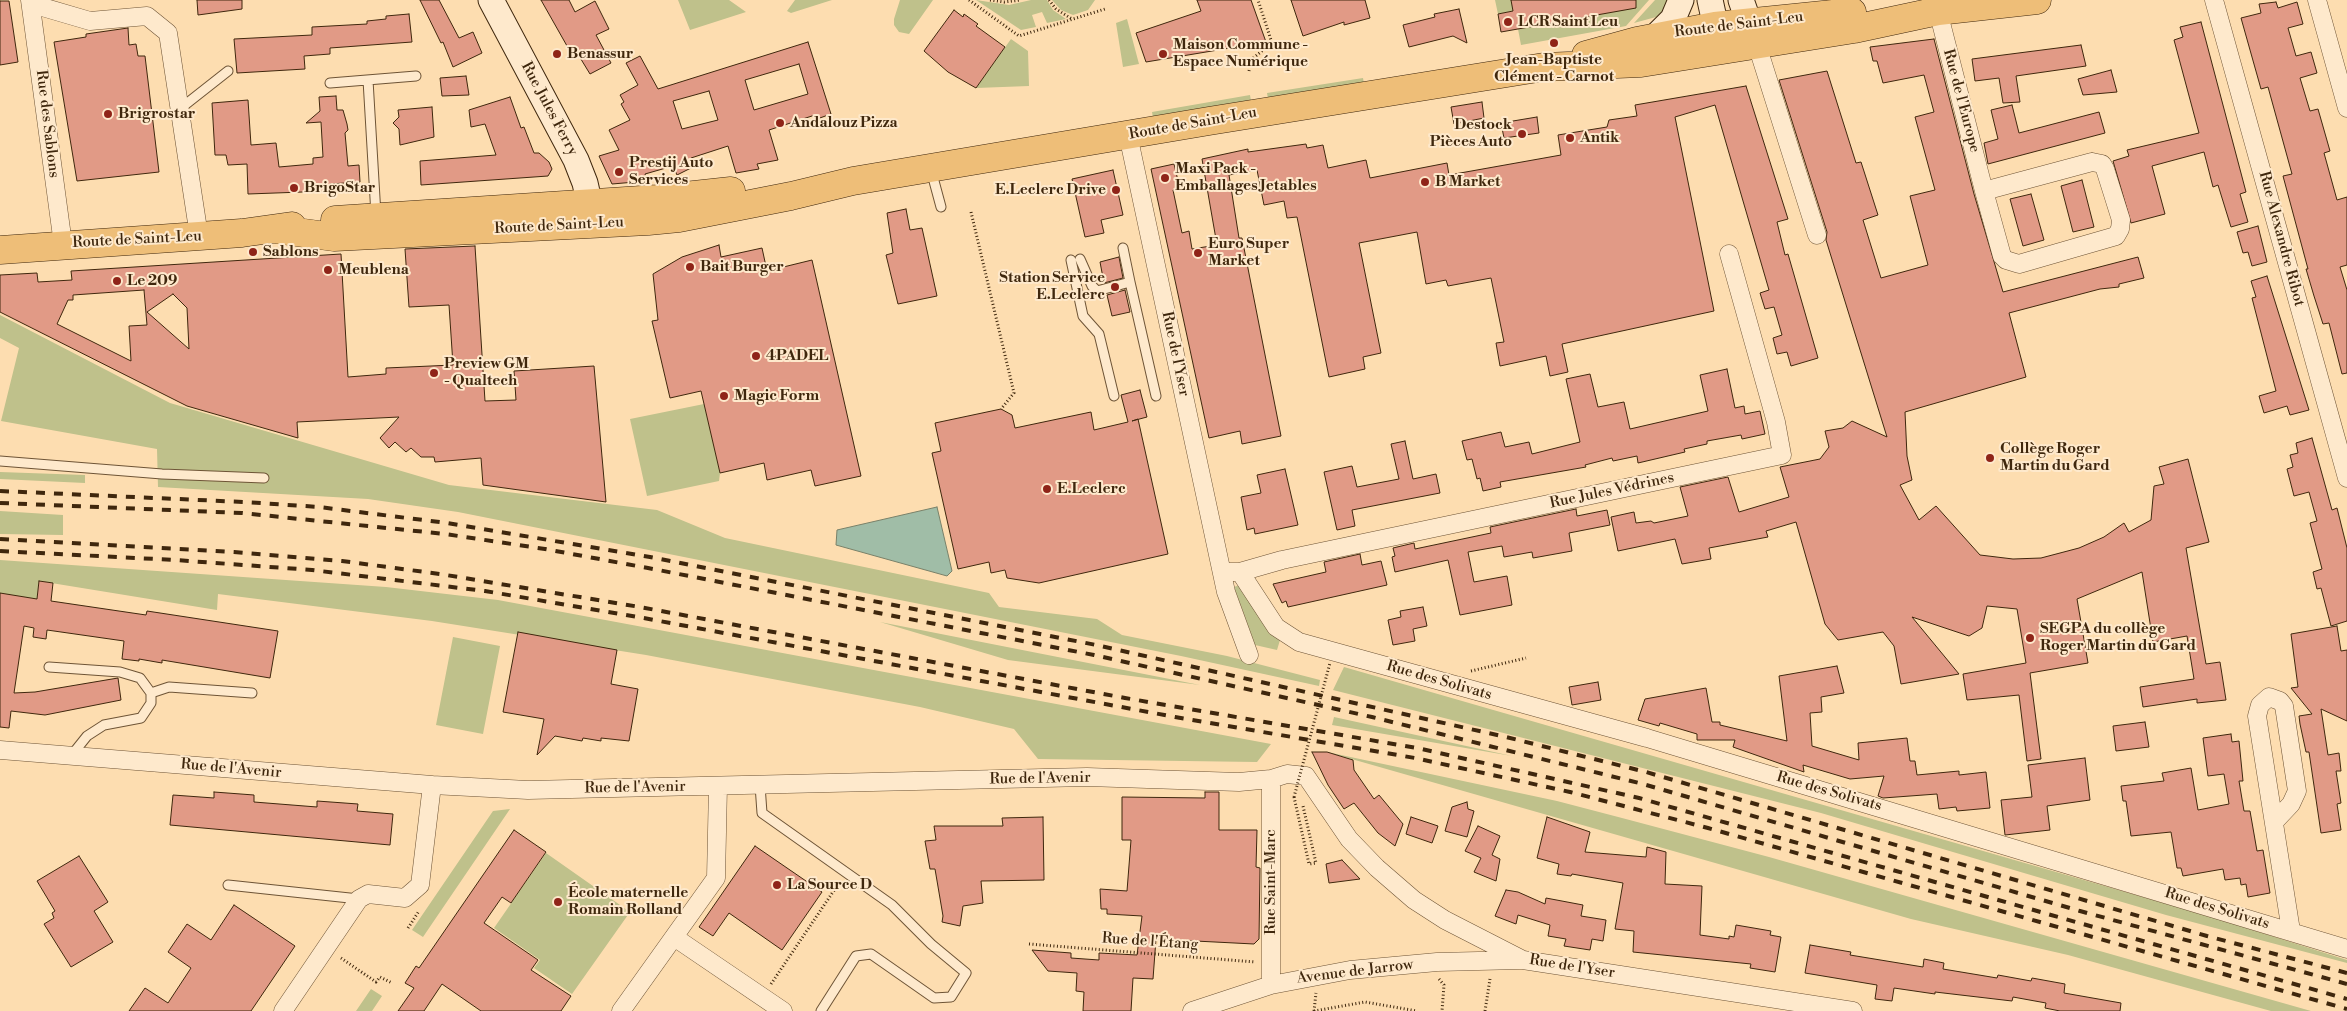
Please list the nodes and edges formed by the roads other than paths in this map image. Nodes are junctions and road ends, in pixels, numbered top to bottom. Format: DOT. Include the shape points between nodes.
graph roads {
  1 [pos="491,0"];
  2 [pos="1681,0"];
  3 [pos="1710,0"];
  4 [pos="2037,0"];
  5 [pos="2214,0"];
  6 [pos="2317,0"];
  7 [pos="31,2"];
  8 [pos="1938,11"];
  9 [pos="1748,22"];
  10 [pos="1656,37"];
  11 [pos="1718,38"];
  12 [pos="1544,68"];
  13 [pos="228,71"];
  14 [pos="416,76"];
  15 [pos="368,80"];
  16 [pos="330,83"];
  17 [pos="180,108"];
  18 [pos="2347,108"];
  19 [pos="1128,135"];
  20 [pos="931,168"];
  21 [pos="1984,191"];
  22 [pos="941,207"];
  23 [pos="592,213"];
  24 [pos="376,216"];
  25 [pos="274,229"];
  26 [pos="1817,235"];
  27 [pos="199,236"];
  28 [pos="63,244"];
  29 [pos="1123,248"];
  30 [pos="0,250"];
  31 [pos="1729,254"];
  32 [pos="1130,282"];
  33 [pos="1114,396"];
  34 [pos="1156,396"];
  35 [pos="0,461"];
  36 [pos="264,478"];
  37 [pos="2347,478"];
  38 [pos="1231,572"];
  39 [pos="1308,645"];
  40 [pos="1249,655"];
  41 [pos="49,667"];
  42 [pos="252,693"];
  43 [pos="151,694"];
  44 [pos="0,750"];
  45 [pos="71,756"];
  46 [pos="1272,779"];
  47 [pos="432,785"];
  48 [pos="760,785"];
  49 [pos="718,786"];
  50 [pos="2275,821"];
  51 [pos="228,885"];
  52 [pos="359,898"];
  53 [pos="2291,931"];
  54 [pos="674,937"];
  55 [pos="2347,949"];
  56 [pos="1523,960"];
  57 [pos="1271,985"];
  58 [pos="282,1011"];
  59 [pos="621,1011"];
  60 [pos="783,1011"];
  61 [pos="821,1011"];
  62 [pos="1192,1011"];
  63 [pos="1853,1011"];
  1 -- 23 [label="street, Rue Jules Ferry" via="568,145 585,183"];
  2 -- 10 [label="street" via="1673,19"];
  3 -- 11 [label="street"];
  4 -- 8 [label="main road, Route de Saint-Leu"];
  5 -- 37 [label="street, Rue Alexandre Ribot"];
  6 -- 18 [label="street"];
  7 -- 17 [label="street, Rue des Sablons" via="90,20 147,16 168,34"];
  7 -- 28 [label="street, Rue des Sablons"];
  8 -- 9 [label="main road, Route de Saint-Leu" via="1895,21"];
  8 -- 21 [label="street, Rue de l'Europe"];
  9 -- 11 [label="main road, Route de Saint-Leu"];
  9 -- 26 [label="street"];
  10 -- 11 [label="main road, Route de Saint-Leu"];
  10 -- 12 [label="main road, Route de Saint-Leu"];
  11 -- 12 [label="main road, Route de Saint-Leu" via="1641,63"];
  12 -- 19 [label="main road, Route de Saint-Leu"];
  13 -- 17 [label="lane"];
  14 -- 15 [label="lane"];
  15 -- 16 [label="lane"];
  15 -- 24 [label="lane"];
  17 -- 27 [label="street, Rue des Sablons"];
  19 -- 20 [label="main road, Route de Saint-Leu"];
  19 -- 38 [label="street, Rue de l'Yser"];
  20 -- 22 [label="lane"];
  20 -- 23 [label="main road, Route de Saint-Leu" via="842,183 679,218"];
  21 -- 21 [label="street, Rue de l'Europe" via="2002,256 2014,264 2109,239 2116,236 2120,228 2121,220 2105,169 2099,162"];
  23 -- 24 [label="main road, Route de Saint-Leu"];
  23 -- 25 [label="main road, Route de Saint-Leu" via="334,237"];
  24 -- 25 [label="main road, Route de Saint-Leu"];
  25 -- 27 [label="main road, Route de Saint-Leu"];
  27 -- 28 [label="main road, Route de Saint-Leu"];
  28 -- 30 [label="main road, Route de Saint-Leu"];
  29 -- 32 [label="lane"];
  31 -- 38 [label="street, Rue Jules Védrines" via="1776,422 1782,456"];
  32 -- 33 [label="lane" via="1097,291 1075,260 1083,316 1099,334"];
  32 -- 34 [label="lane"];
  35 -- 36 [label="lane" via="162,474"];
  38 -- 39 [label="street, Rue de l'Yser" via="1276,626 1290,638"];
  38 -- 40 [label="street, Rue de l'Yser" via="1228,598"];
  39 -- 53 [label="street, Rue des Solivats" via="1685,749"];
  41 -- 43 [label="lane" via="120,672 140,678"];
  42 -- 43 [label="lane" via="169,686"];
  43 -- 45 [label="lane" via="151,703 141,718 104,725 87,736"];
  44 -- 45 [label="street, Rue de l'Avenir"];
  45 -- 47 [label="street, Rue de l'Avenir"];
  46 -- 48 [label="street, Rue de l'Avenir" via="1239,782 1087,777"];
  46 -- 56 [label="street, Rue de l'Yser" via="1287,774 1306,776 1349,839 1414,900 1445,920"];
  46 -- 57 [label="street, Rue Saint-Marc"];
  47 -- 49 [label="street, Rue de l'Avenir" via="528,790"];
  47 -- 52 [label="street" via="420,885 405,898 368,894"];
  48 -- 49 [label="street, Rue de l'Avenir"];
  48 -- 61 [label="lane" via="762,813 892,905 966,973 951,997 934,998 871,954 856,956"];
  49 -- 54 [label="street" via="716,878"];
  50 -- 50 [label="street" via="2292,804 2297,791 2284,706 2269,697 2260,704 2257,716"];
  50 -- 53 [label="street"];
  51 -- 52 [label="lane"];
  52 -- 58 [label="street"];
  53 -- 55 [label="street, Rue des Solivats"];
  54 -- 59 [label="street"];
  54 -- 60 [label="street"];
  56 -- 57 [label="street, Avenue de Jarrow" via="1437,962 1350,970"];
  56 -- 63 [label="street, Rue de l'Yser"];
  57 -- 62 [label="street, Avenue de Jarrow"];
}
